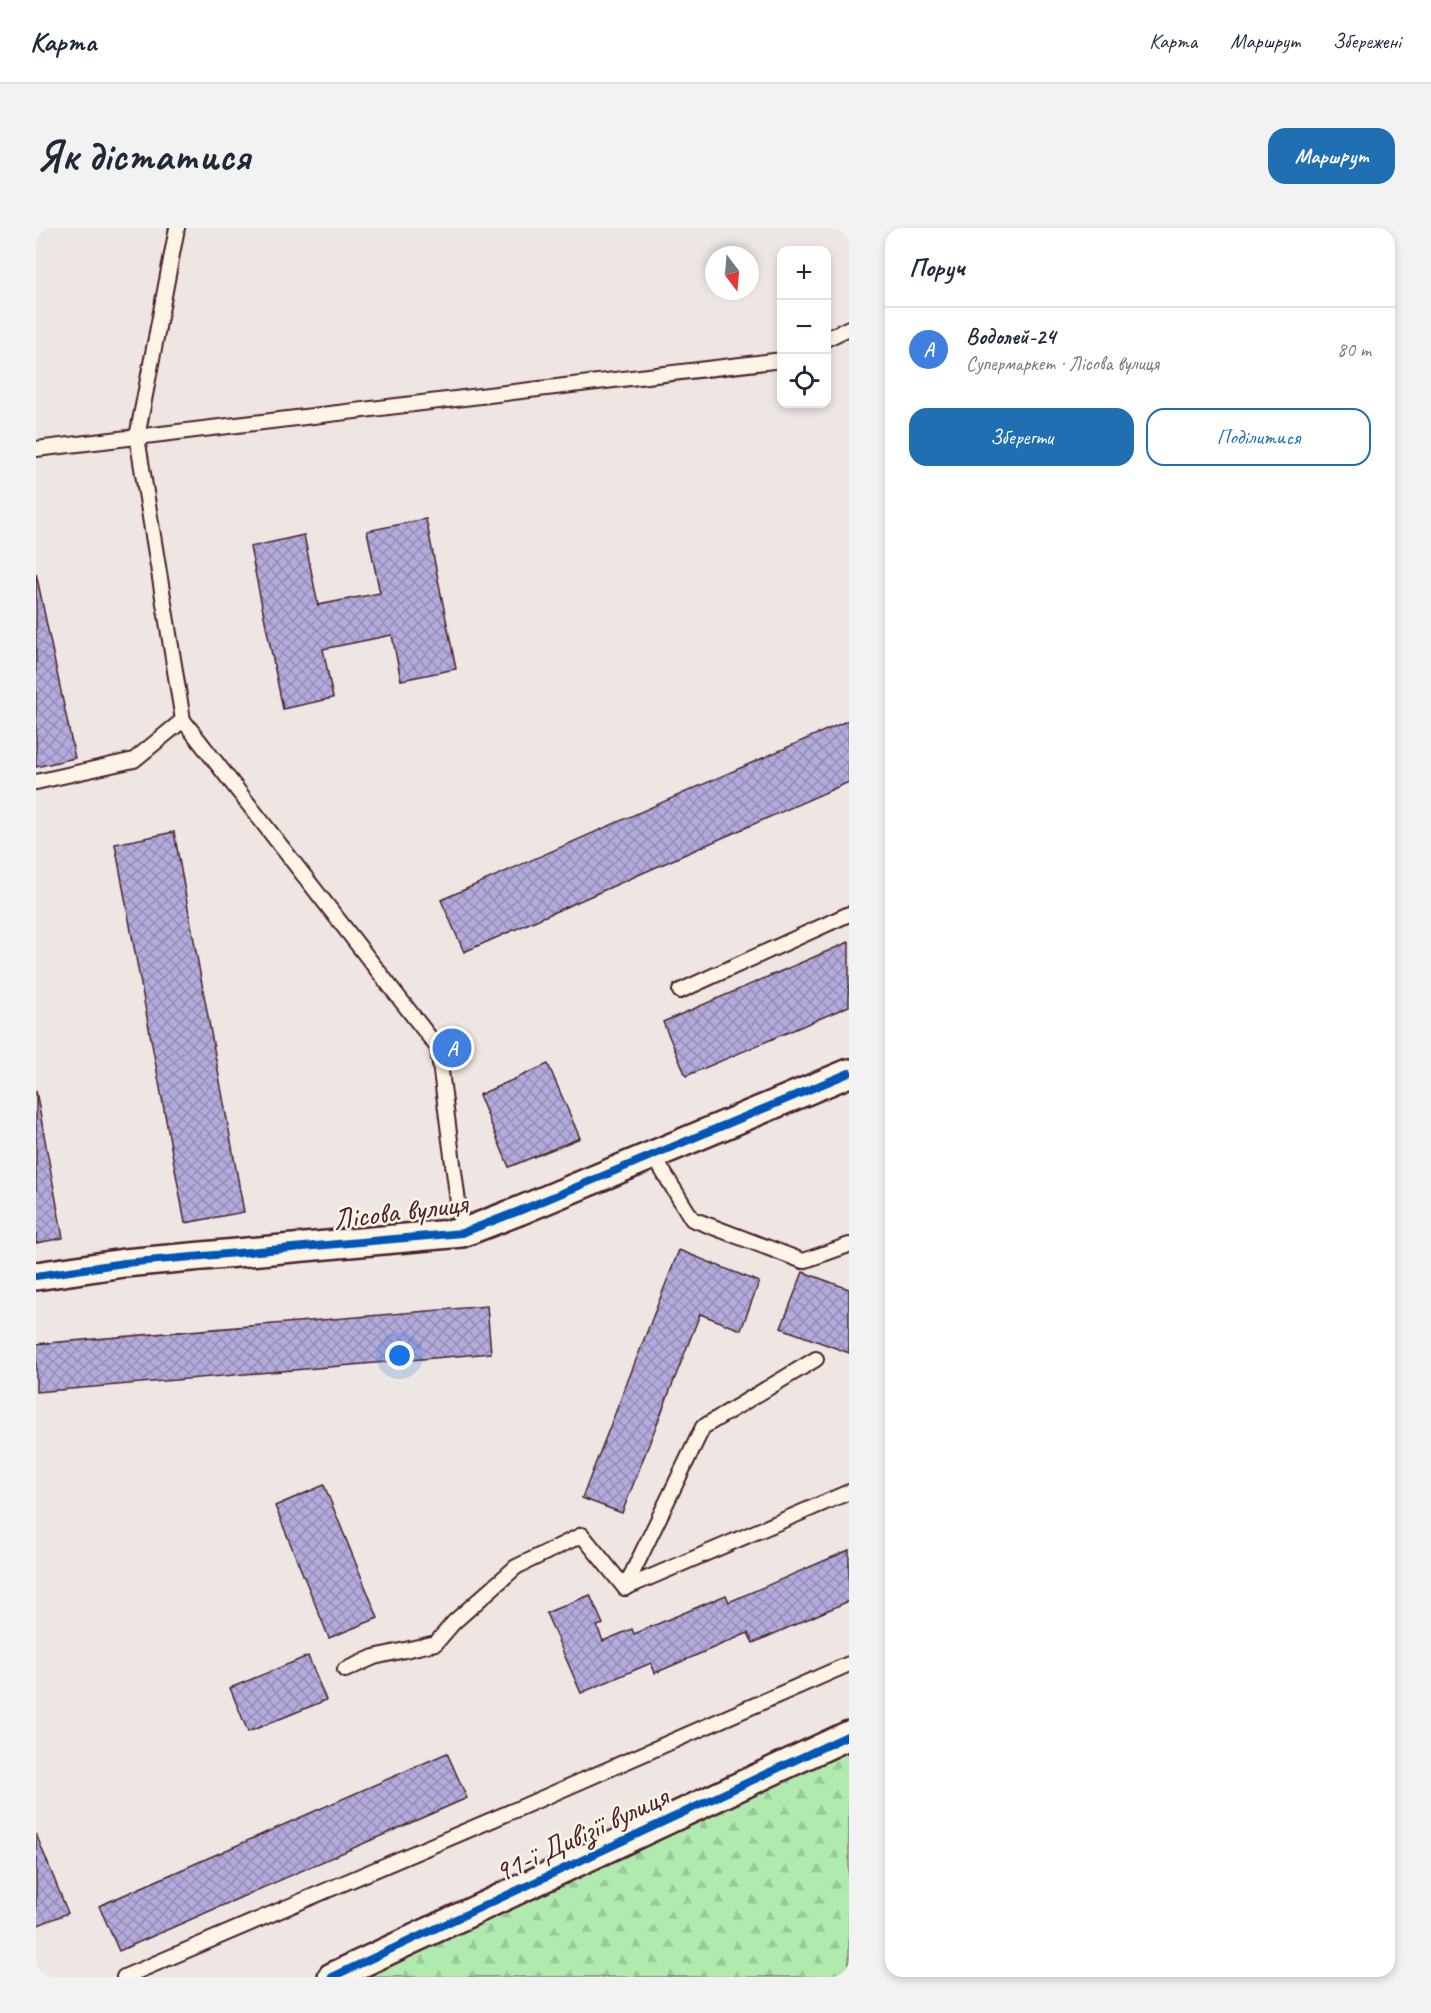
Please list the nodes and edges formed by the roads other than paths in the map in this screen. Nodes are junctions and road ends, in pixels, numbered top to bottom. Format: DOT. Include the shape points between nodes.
graph roads {
  1 [pos="177,228"];
  2 [pos="849,328"];
  3 [pos="831,337"];
  4 [pos="777,361"];
  5 [pos="137,437"];
  6 [pos="36,449"];
  7 [pos="183,720"];
  8 [pos="36,782"];
  9 [pos="849,914"];
  10 [pos="680,991"];
  11 [pos="849,1073"];
  12 [pos="653,1155"];
  13 [pos="462,1233"];
  14 [pos="849,1245"];
  15 [pos="36,1276"];
  16 [pos="816,1359"];
  17 [pos="849,1492"];
  18 [pos="625,1588"];
  19 [pos="849,1664"];
  20 [pos="345,1670"];
  21 [pos="849,1735"];
  22 [pos="124,1977"];
  23 [pos="333,1977"];
  1 -- 5 [label="lane"];
  2 -- 3 [label="lane"];
  4 -- 5 [label="lane"];
  5 -- 6 [label="lane"];
  5 -- 7 [label="lane"];
  7 -- 8 [label="lane" via="134,760"];
  7 -- 13 [label="lane" via="438,1048"];
  9 -- 10 [label="lane"];
  11 -- 12 [label="street, Лісова вулиця"];
  12 -- 13 [label="street, Лісова вулиця"];
  12 -- 14 [label="lane" via="692,1219 803,1261"];
  13 -- 15 [label="street, Лісова вулиця" via="124,1263"];
  16 -- 18 [label="lane" via="703,1427"];
  17 -- 18 [label="lane"];
  18 -- 20 [label="lane" via="582,1535 516,1567 436,1643 374,1658"];
  19 -- 22 [label="lane"];
  21 -- 23 [label="street, 91-ї Дивізії вулиця"];
}
